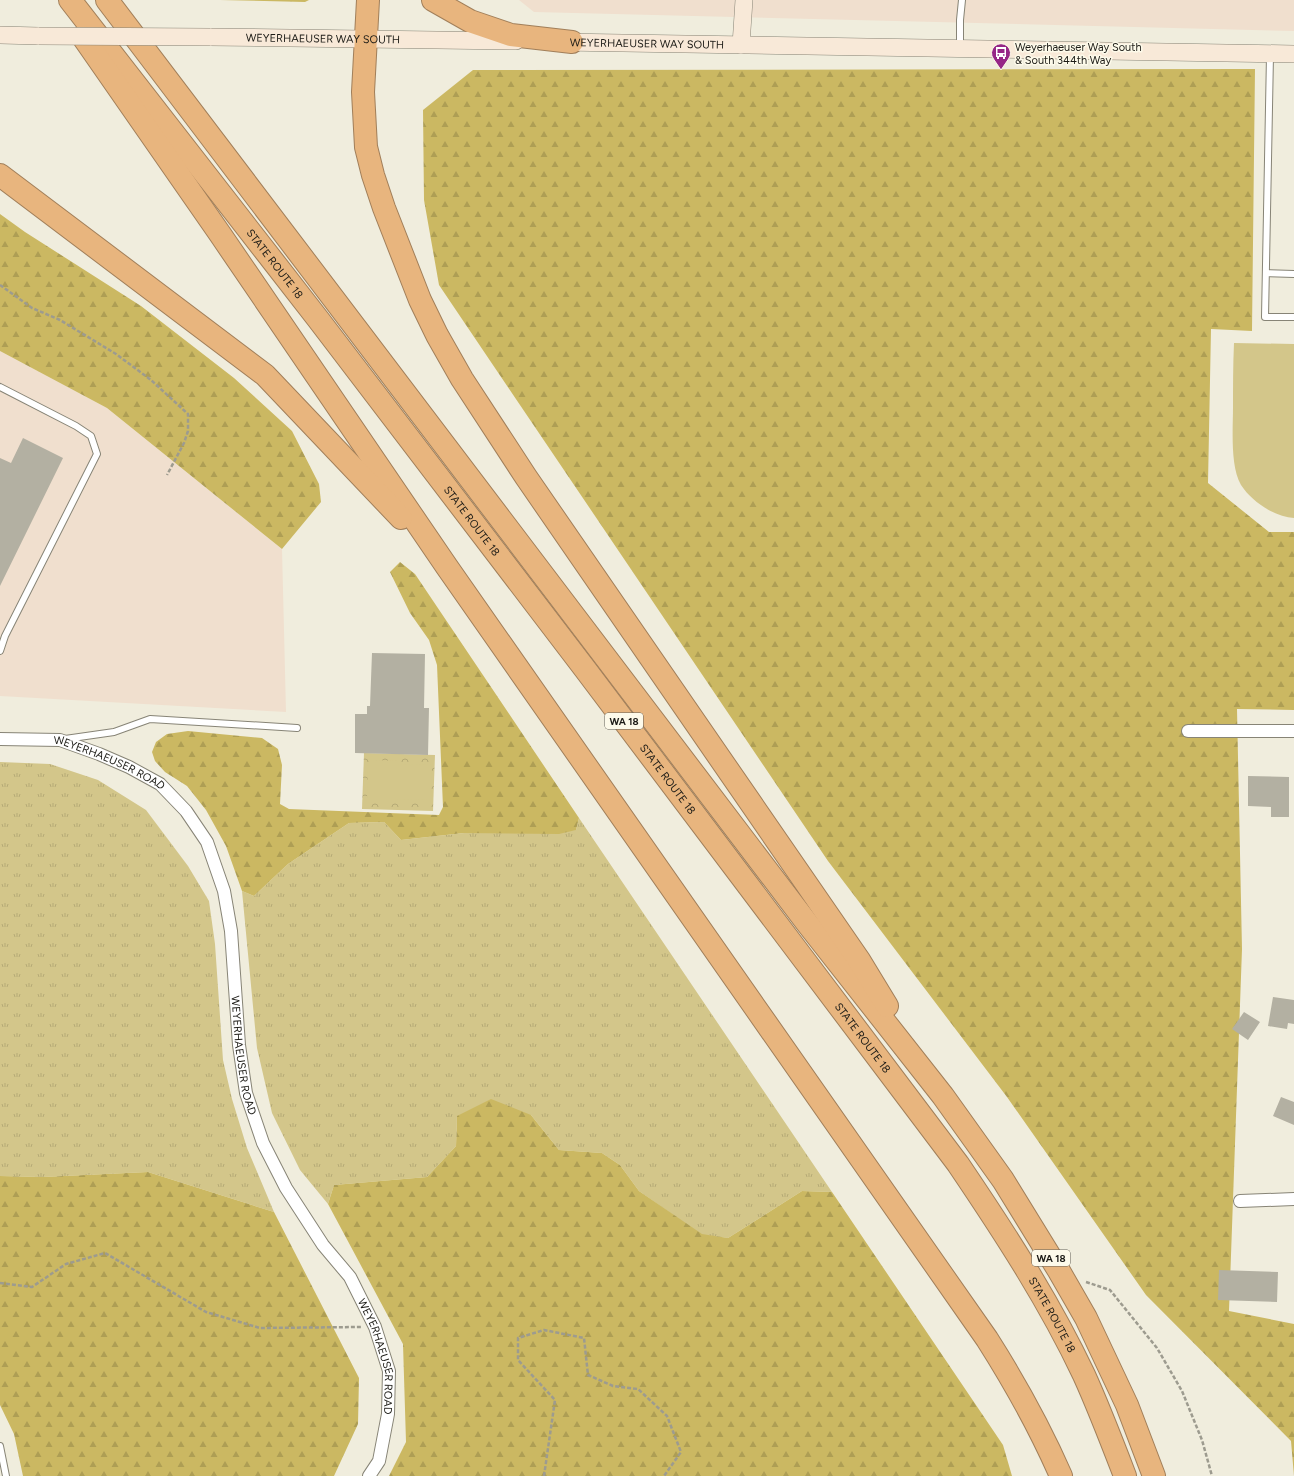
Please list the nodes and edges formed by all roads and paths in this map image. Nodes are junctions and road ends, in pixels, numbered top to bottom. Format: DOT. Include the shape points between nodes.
graph roads {
  1 [pos="58,0"];
  2 [pos="70,0"];
  3 [pos="107,0"];
  4 [pos="368,0"];
  5 [pos="433,0"];
  6 [pos="744,0"];
  7 [pos="962,0"];
  8 [pos="0,35"];
  9 [pos="366,39"];
  10 [pos="572,42"];
  11 [pos="741,45"];
  12 [pos="960,48"];
  13 [pos="1270,53"];
  14 [pos="1294,54"];
  15 [pos="0,175"];
  16 [pos="1266,273"];
  17 [pos="1294,274"];
  18 [pos="0,285"];
  19 [pos="1294,317"];
  20 [pos="0,387"];
  21 [pos="167,475"];
  22 [pos="447,567"];
  23 [pos="0,651"];
  24 [pos="297,728"];
  25 [pos="1188,731"];
  26 [pos="1294,731"];
  27 [pos="0,739"];
  28 [pos="60,740"];
  29 [pos="943,1096"];
  30 [pos="1294,1200"];
  31 [pos="1240,1201"];
  32 [pos="1060,1272"];
  33 [pos="0,1283"];
  34 [pos="375,1327"];
  35 [pos="1139,1433"];
  36 [pos="0,1446"];
  37 [pos="6,1476"];
  38 [pos="369,1476"];
  39 [pos="544,1476"];
  40 [pos="664,1476"];
  41 [pos="1061,1476"];
  42 [pos="1125,1476"];
  43 [pos="1154,1476"];
  44 [pos="1160,1476"];
  45 [pos="1212,1476"];
  1 -- 22 [label="highway"];
  2 -- 42 [label="highway, STATE ROUTE 18 / WA 18" via="361,375 958,1164 1010,1241 1050,1310 1084,1374"];
  3 -- 29 [label="highway, WA 18" via="807,923"];
  4 -- 9 [label="highway"];
  5 -- 10 [label="highway" via="470,21 511,36"];
  6 -- 11 [label="street"];
  7 -- 12 [label="lane"];
  8 -- 9 [label="street, WEYERHAEUSER WAY SOUTH, bridge"];
  9 -- 10 [label="street, WEYERHAEUSER WAY SOUTH"];
  9 -- 29 [label="highway" via="363,92 366,147 384,208 420,300 437,335 466,386 526,477 859,960"];
  10 -- 11 [label="street, WEYERHAEUSER WAY SOUTH"];
  11 -- 12 [label="street, WEYERHAEUSER WAY SOUTH"];
  12 -- 13 [label="street, WEYERHAEUSER WAY SOUTH"];
  13 -- 14 [label="street, WEYERHAEUSER WAY SOUTH"];
  13 -- 16 [label="lane"];
  15 -- 22 [label="highway" via="265,375"];
  16 -- 17 [label="lane"];
  16 -- 19 [label="lane" via="1265,317"];
  18 -- 21 [label="path" via="32,308 60,320 116,354 151,380 188,414 188,431 184,443"];
  20 -- 23 [label="lane" via="91,436 97,454"];
  22 -- 41 [label="highway" via="987,1339 1030,1412"];
  24 -- 28 [label="lane" via="150,719 114,732"];
  25 -- 26 [label="street"];
  27 -- 28 [label="street, WEYERHAEUSER ROAD"];
  28 -- 34 [label="street, WEYERHAEUSER ROAD" via="129,767 160,784 186,811 207,842 224,891 230,924 238,1045 246,1093 263,1143 286,1188 319,1239 350,1277"];
  29 -- 32 [label="highway, WA 18" via="1003,1180"];
  30 -- 31 [label="street"];
  32 -- 35 [label="highway, WA 18" via="1086,1318"];
  32 -- 45 [label="path" via="1110,1290 1156,1348 1182,1391 1202,1440"];
  33 -- 34 [label="path" via="32,1287 66,1264 105,1253 206,1312 260,1328"];
  34 -- 38 [label="street, WEYERHAEUSER ROAD" via="389,1371 388,1414 379,1461"];
  35 -- 43 [label="highway, WA 18"];
  35 -- 44 [label="highway"];
  36 -- 37 [label="lane"];
  39 -- 40 [label="path" via="554,1400 518,1360 518,1338 544,1330 584,1338 588,1375 613,1386 638,1389 667,1416 681,1452"];
}
